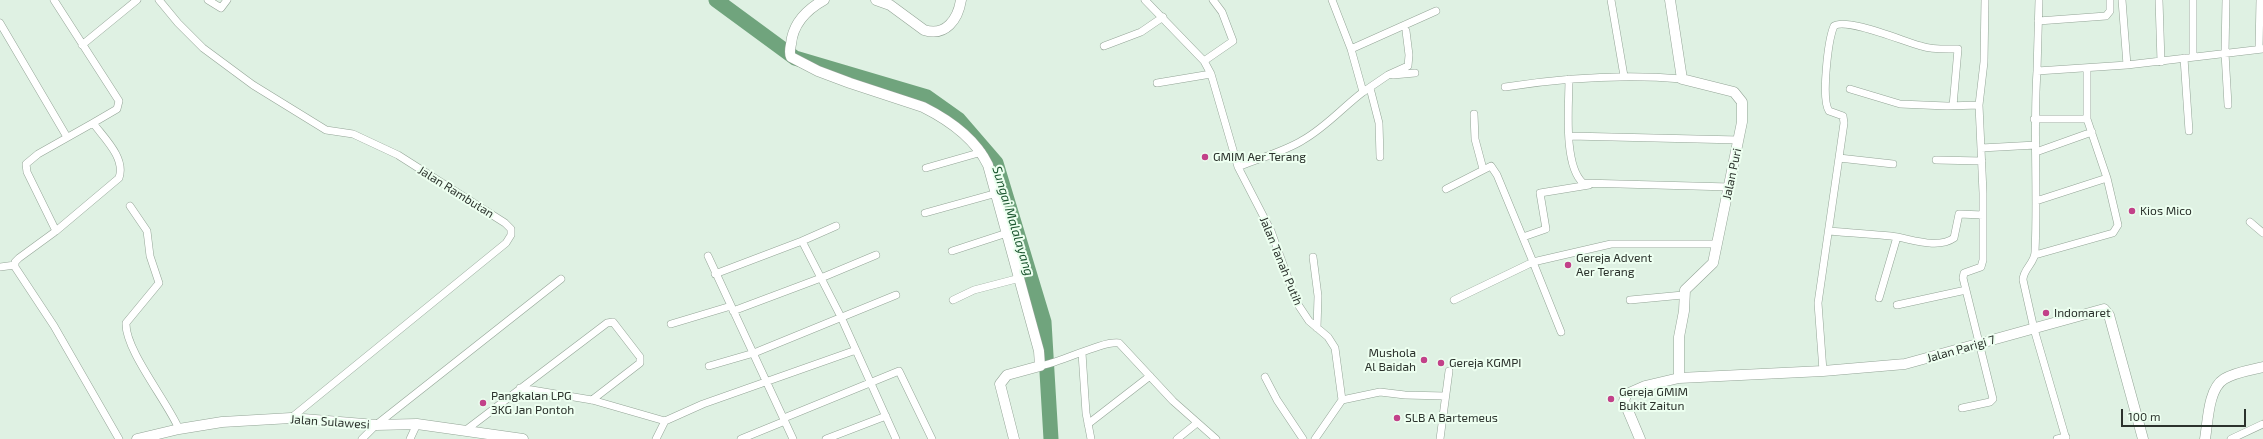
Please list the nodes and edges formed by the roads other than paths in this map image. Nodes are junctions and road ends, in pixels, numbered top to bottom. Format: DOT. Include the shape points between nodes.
graph roads {
  1 [pos="54,0"];
  2 [pos="137,0"];
  3 [pos="159,0"];
  4 [pos="169,0"];
  5 [pos="208,0"];
  6 [pos="226,0"];
  7 [pos="824,0"];
  8 [pos="876,0"];
  9 [pos="961,0"];
  10 [pos="1145,0"];
  11 [pos="1213,0"];
  12 [pos="1332,0"];
  13 [pos="1611,0"];
  14 [pos="1670,0"];
  15 [pos="1985,0"];
  16 [pos="2039,0"];
  17 [pos="2110,0"];
  18 [pos="2122,0"];
  19 [pos="2159,0"];
  20 [pos="2193,0"];
  21 [pos="2226,0"];
  22 [pos="2260,0"];
  23 [pos="164,6"];
  24 [pos="1436,11"];
  25 [pos="1162,17"];
  26 [pos="2038,21"];
  27 [pos="0,23"];
  28 [pos="1406,31"];
  29 [pos="82,45"];
  30 [pos="1104,46"];
  31 [pos="1351,49"];
  32 [pos="2261,49"];
  33 [pos="2225,53"];
  34 [pos="2194,56"];
  35 [pos="2184,58"];
  36 [pos="1204,61"];
  37 [pos="2161,62"];
  38 [pos="2127,65"];
  39 [pos="2087,68"];
  40 [pos="2037,71"];
  41 [pos="1415,73"];
  42 [pos="1211,74"];
  43 [pos="1388,75"];
  44 [pos="1624,76"];
  45 [pos="1569,79"];
  46 [pos="1682,79"];
  47 [pos="1157,83"];
  48 [pos="1505,87"];
  49 [pos="1370,88"];
  50 [pos="1850,89"];
  51 [pos="1363,92"];
  52 [pos="1979,105"];
  53 [pos="2228,105"];
  54 [pos="1953,106"];
  55 [pos="1474,114"];
  56 [pos="2034,119"];
  57 [pos="2087,119"];
  58 [pos="93,123"];
  59 [pos="2189,131"];
  60 [pos="2092,132"];
  61 [pos="1570,136"];
  62 [pos="67,137"];
  63 [pos="1739,140"];
  64 [pos="1981,148"];
  65 [pos="2036,148"];
  66 [pos="982,152"];
  67 [pos="1380,157"];
  68 [pos="1839,158"];
  69 [pos="1936,160"];
  70 [pos="1982,161"];
  71 [pos="1893,164"];
  72 [pos="1238,167"];
  73 [pos="926,168"];
  74 [pos="1483,169"];
  75 [pos="2106,178"];
  76 [pos="1590,185"];
  77 [pos="1730,187"];
  78 [pos="1446,189"];
  79 [pos="997,193"];
  80 [pos="2036,201"];
  81 [pos="130,206"];
  82 [pos="925,213"];
  83 [pos="1983,215"];
  84 [pos="2250,222"];
  85 [pos="836,226"];
  86 [pos="56,231"];
  87 [pos="1829,231"];
  88 [pos="1007,233"];
  89 [pos="2263,233"];
  90 [pos="1523,237"];
  91 [pos="1897,237"];
  92 [pos="802,241"];
  93 [pos="1717,244"];
  94 [pos="952,251"];
  95 [pos="876,255"];
  96 [pos="2035,255"];
  97 [pos="708,256"];
  98 [pos="1313,257"];
  99 [pos="1533,262"];
  100 [pos="15,265"];
  101 [pos="0,267"];
  102 [pos="715,274"];
  103 [pos="561,278"];
  104 [pos="821,278"];
  105 [pos="1020,278"];
  106 [pos="1966,290"];
  107 [pos="896,295"];
  108 [pos="1683,295"];
  109 [pos="1879,298"];
  110 [pos="953,300"];
  111 [pos="1454,300"];
  112 [pos="1630,300"];
  113 [pos="1897,305"];
  114 [pos="732,308"];
  115 [pos="841,317"];
  116 [pos="671,324"];
  117 [pos="1317,328"];
  118 [pos="2034,328"];
  119 [pos="1561,332"];
  120 [pos="1978,343"];
  121 [pos="856,350"];
  122 [pos="1082,353"];
  123 [pos="754,354"];
  124 [pos="1042,365"];
  125 [pos="709,366"];
  126 [pos="2263,367"];
  127 [pos="1449,371"];
  128 [pos="1823,371"];
  129 [pos="1150,376"];
  130 [pos="1265,377"];
  131 [pos="1679,378"];
  132 [pos="768,382"];
  133 [pos="871,383"];
  134 [pos="520,388"];
  135 [pos="1445,396"];
  136 [pos="592,400"];
  137 [pos="1342,400"];
  138 [pos="1962,408"];
  139 [pos="886,416"];
  140 [pos="291,418"];
  141 [pos="784,420"];
  142 [pos="665,421"];
  143 [pos="1197,422"];
  144 [pos="417,424"];
  145 [pos="1088,424"];
  146 [pos="2263,424"];
  147 [pos="376,425"];
  148 [pos="179,429"];
  149 [pos="466,430"];
  150 [pos="2066,438"];
  151 [pos="119,439"];
  152 [pos="137,439"];
  153 [pos="362,439"];
  154 [pos="410,439"];
  155 [pos="523,439"];
  156 [pos="656,439"];
  157 [pos="741,439"];
  158 [pos="793,439"];
  159 [pos="826,439"];
  160 [pos="896,439"];
  161 [pos="932,439"];
  162 [pos="1014,439"];
  163 [pos="1091,439"];
  164 [pos="1178,439"];
  165 [pos="1216,439"];
  166 [pos="1303,439"];
  167 [pos="1315,439"];
  168 [pos="1440,439"];
  169 [pos="1640,439"];
  170 [pos="2057,439"];
  171 [pos="2143,439"];
  172 [pos="2205,439"];
  173 [pos="2231,439"];
  1 -- 29 [label="street"];
  2 -- 29 [label="street"];
  3 -- 23 [label="street, Jalan Rambutan"];
  4 -- 23 [label="street"];
  5 -- 6 [label="street" via="221,8"];
  7 -- 66 [label="street" via="805,13 792,32 790,54 793,59 818,71 938,114 966,135"];
  8 -- 9 [label="street" via="890,5 930,32 942,30 957,17"];
  10 -- 25 [label="street, Jalan Tanah Putih"];
  11 -- 36 [label="street" via="1222,12 1234,41"];
  12 -- 31 [label="street"];
  13 -- 44 [label="street"];
  14 -- 46 [label="street" via="1676,25"];
  15 -- 52 [label="street" via="1984,62"];
  16 -- 26 [label="street"];
  17 -- 26 [label="street" via="2110,11 2106,16"];
  18 -- 38 [label="street"];
  19 -- 37 [label="street"];
  20 -- 34 [label="street"];
  21 -- 33 [label="street"];
  22 -- 32 [label="street"];
  23 -- 140 [label="street, Jalan Rambutan" via="203,48 253,85 326,130 353,134 398,155 511,229 506,244"];
  24 -- 31 [label="street"];
  25 -- 30 [label="street" via="1141,32"];
  25 -- 36 [label="street, Jalan Tanah Putih"];
  26 -- 40 [label="street"];
  27 -- 62 [label="street"];
  28 -- 43 [label="street" via="1408,66"];
  29 -- 58 [label="street" via="119,101 117,109"];
  31 -- 51 [label="street"];
  32 -- 33 [label="street"];
  33 -- 34 [label="street"];
  33 -- 53 [label="street"];
  34 -- 35 [label="street"];
  35 -- 37 [label="street"];
  35 -- 59 [label="street"];
  36 -- 42 [label="street, Jalan Tanah Putih"];
  37 -- 38 [label="street"];
  38 -- 39 [label="street"];
  39 -- 40 [label="street"];
  39 -- 57 [label="street"];
  40 -- 56 [label="street"];
  41 -- 43 [label="street"];
  42 -- 47 [label="street"];
  42 -- 72 [label="street, Jalan Tanah Putih"];
  43 -- 49 [label="street"];
  44 -- 45 [label="street"];
  44 -- 46 [label="street"];
  45 -- 48 [label="street"];
  45 -- 61 [label="street"];
  46 -- 63 [label="street, Jalan Puri" via="1720,87 1740,97 1743,109"];
  49 -- 51 [label="street"];
  49 -- 67 [label="street" via="1379,123"];
  50 -- 54 [label="street" via="1900,104"];
  51 -- 72 [label="street" via="1336,117 1303,140"];
  52 -- 54 [label="street"];
  52 -- 64 [label="street"];
  54 -- 68 [label="street" via="1958,49 1930,48 1883,33 1837,24 1833,29 1826,72 1828,110 1840,115 1844,120"];
  55 -- 74 [label="street" via="1475,139"];
  56 -- 57 [label="street"];
  56 -- 65 [label="street"];
  57 -- 60 [label="street"];
  58 -- 62 [label="street"];
  58 -- 86 [label="street" via="116,155 121,173"];
  60 -- 65 [label="street"];
  60 -- 75 [label="street"];
  61 -- 63 [label="street"];
  61 -- 76 [label="street" via="1570,151 1579,180"];
  62 -- 86 [label="street" via="26,164 27,172"];
  63 -- 77 [label="street, Jalan Puri"];
  64 -- 65 [label="street"];
  64 -- 70 [label="street"];
  65 -- 80 [label="street"];
  66 -- 73 [label="street"];
  66 -- 79 [label="street"];
  68 -- 71 [label="street"];
  68 -- 87 [label="street"];
  69 -- 70 [label="street"];
  70 -- 83 [label="street"];
  72 -- 117 [label="street, Jalan Tanah Putih" via="1271,230 1297,303"];
  74 -- 78 [label="street"];
  74 -- 90 [label="street" via="1490,166 1494,169"];
  75 -- 80 [label="street"];
  75 -- 96 [label="street" via="2117,230"];
  76 -- 77 [label="street"];
  76 -- 90 [label="street" via="1540,194 1546,229"];
  77 -- 93 [label="street, Jalan Puri"];
  79 -- 82 [label="street"];
  79 -- 88 [label="street"];
  80 -- 96 [label="street"];
  81 -- 148 [label="street" via="147,231 150,256 159,283 126,322 127,335"];
  83 -- 91 [label="street" via="1959,214 1954,238 1946,242 1928,243"];
  83 -- 106 [label="street" via="1982,264 1981,267 1963,275"];
  84 -- 89 [label="street"];
  85 -- 92 [label="street"];
  86 -- 100 [label="street" via="20,258"];
  87 -- 91 [label="street"];
  87 -- 128 [label="street" via="1818,316"];
  88 -- 94 [label="street"];
  88 -- 105 [label="street"];
  90 -- 99 [label="street"];
  91 -- 109 [label="street"];
  92 -- 102 [label="street"];
  92 -- 104 [label="street"];
  93 -- 99 [label="street" via="1611,244"];
  93 -- 108 [label="street, Jalan Puri" via="1713,262 1688,286"];
  95 -- 104 [label="street"];
  96 -- 118 [label="street" via="2023,274"];
  97 -- 102 [label="street"];
  98 -- 117 [label="street" via="1318,296"];
  99 -- 111 [label="street"];
  99 -- 119 [label="street"];
  100 -- 101 [label="street"];
  100 -- 151 [label="street" via="54,326"];
  102 -- 114 [label="street"];
  103 -- 147 [label="street"];
  104 -- 114 [label="street"];
  104 -- 115 [label="street"];
  105 -- 110 [label="street" via="974,290"];
  105 -- 124 [label="street"];
  106 -- 113 [label="street"];
  106 -- 120 [label="street"];
  107 -- 115 [label="street"];
  108 -- 112 [label="street"];
  108 -- 131 [label="street" via="1684,312 1678,337"];
  114 -- 116 [label="street"];
  114 -- 123 [label="street"];
  115 -- 121 [label="street"];
  115 -- 123 [label="street"];
  117 -- 137 [label="street, Jalan Tanah Putih" via="1328,337 1335,348"];
  118 -- 120 [label="street, Jalan Parigi 7"];
  118 -- 150 [label="street"];
  118 -- 171 [label="street, Jalan Parigi 7" via="2101,310 2108,311"];
  120 -- 128 [label="street, Jalan Parigi 7" via="1905,364"];
  120 -- 138 [label="street" via="1992,401"];
  121 -- 132 [label="street"];
  121 -- 133 [label="street"];
  122 -- 124 [label="street" via="1059,362"];
  122 -- 129 [label="street" via="1105,344 1119,343"];
  122 -- 145 [label="street"];
  123 -- 125 [label="street"];
  123 -- 132 [label="street"];
  124 -- 162 [label="street" via="1011,373 1001,381 1000,388"];
  126 -- 172 [label="street" via="2229,376 2217,385"];
  127 -- 135 [label="street"];
  128 -- 131 [label="street, Jalan Parigi 7"];
  129 -- 143 [label="street"];
  129 -- 145 [label="street"];
  130 -- 166 [label="street"];
  131 -- 169 [label="street, Jalan Parigi 7" via="1645,386 1626,395 1626,406"];
  132 -- 141 [label="street"];
  132 -- 142 [label="street" via="703,404"];
  133 -- 139 [label="street"];
  133 -- 141 [label="street"];
  133 -- 161 [label="street" via="895,371 900,372"];
  134 -- 136 [label="street"];
  134 -- 136 [label="street" via="607,323 613,322 640,357 640,363"];
  134 -- 149 [label="street"];
  135 -- 137 [label="street" via="1380,392"];
  135 -- 168 [label="street"];
  136 -- 142 [label="street"];
  137 -- 167 [label="street"];
  139 -- 159 [label="street"];
  139 -- 160 [label="street"];
  140 -- 147 [label="street, Jalan Sulawesi"];
  140 -- 148 [label="street, Jalan Sulawesi" via="222,422"];
  141 -- 157 [label="street"];
  141 -- 158 [label="street"];
  142 -- 156 [label="street"];
  143 -- 164 [label="street"];
  143 -- 165 [label="street"];
  144 -- 147 [label="street, Jalan Sulawesi"];
  144 -- 149 [label="street, Jalan Sulawesi"];
  144 -- 154 [label="street"];
  145 -- 163 [label="street"];
  146 -- 173 [label="street"];
  147 -- 153 [label="street"];
  148 -- 152 [label="street, Jalan Sulawesi"];
  149 -- 155 [label="street, Jalan Sulawesi"];
  150 -- 170 [label="street"];
}
